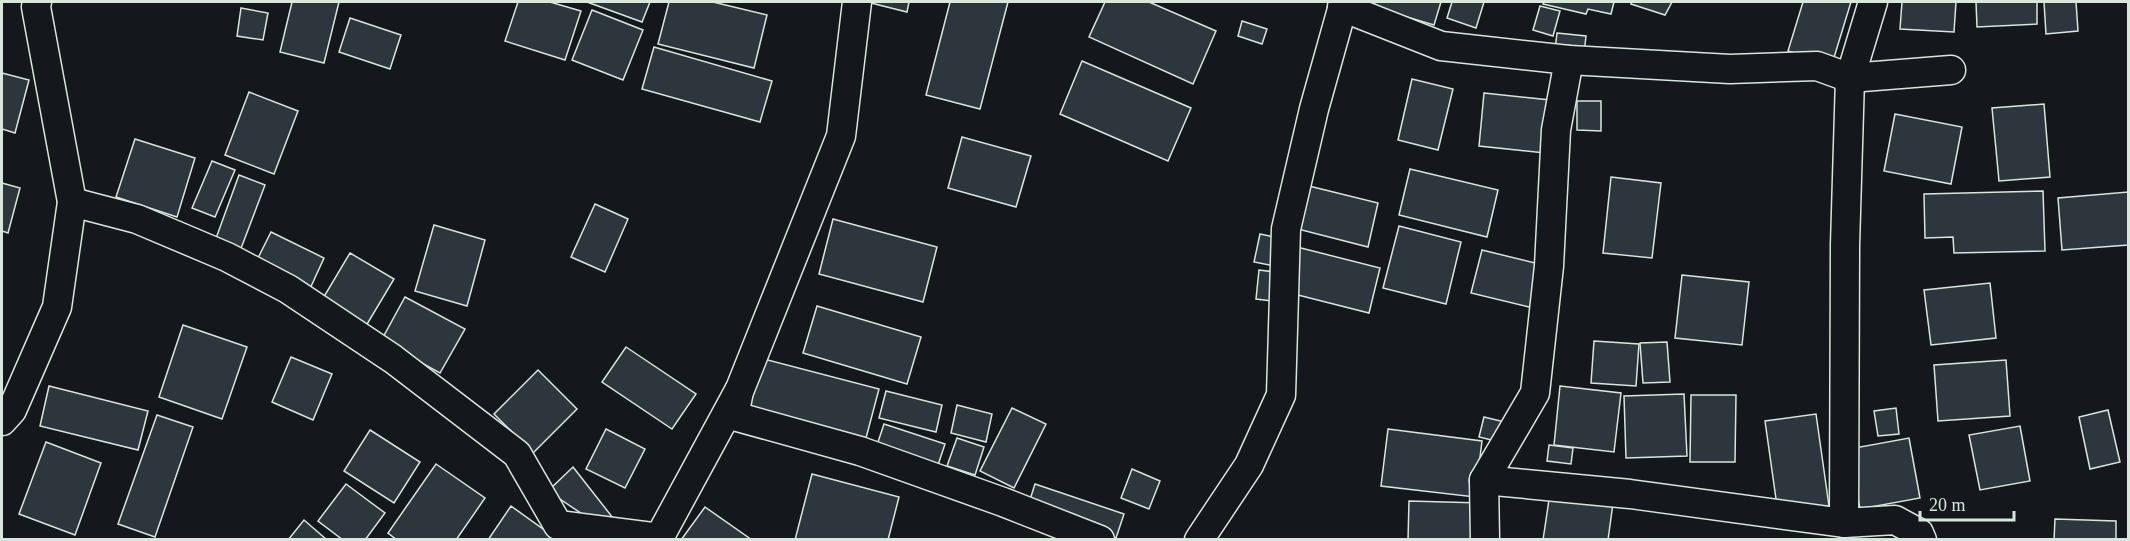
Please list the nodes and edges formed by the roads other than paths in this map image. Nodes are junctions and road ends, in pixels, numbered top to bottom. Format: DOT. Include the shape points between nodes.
graph roads {
  1 [pos="37,2"];
  2 [pos="857,2"];
  3 [pos="1874,2"];
  4 [pos="1343,4"];
  5 [pos="1569,60"];
  6 [pos="1951,70"];
  7 [pos="1850,78"];
  8 [pos="72,202"];
  9 [pos="740,389"];
  10 [pos="2,421"];
  11 [pos="1484,480"];
  12 [pos="1844,523"];
  13 [pos="659,539"];
  14 [pos="1100,540"];
  15 [pos="1199,540"];
  16 [pos="1485,540"];
  17 [pos="1922,540"];
  1 -- 8 [label="street"];
  2 -- 9 [label="street" via="841,136"];
  3 -- 7 [label="street"];
  4 -- 5 [label="street" via="1441,46"];
  4 -- 15 [label="street" via="1286,229 1281,395 1249,465"];
  5 -- 7 [label="street" via="1730,69 1817,66"];
  5 -- 11 [label="street" via="1556,130 1549,266 1535,393"];
  6 -- 7 [label="street"];
  7 -- 12 [label="street"];
  8 -- 10 [label="street" via="57,307 12,410"];
  8 -- 13 [label="street" via="137,219 227,257 288,289 393,359 517,454 558,525"];
  9 -- 13 [label="street"];
  9 -- 14 [label="street" via="734,416 860,451"];
  11 -- 12 [label="street" via="1630,494"];
  11 -- 16 [label="street"];
  12 -- 17 [label="street" via="1895,520 1919,533"];
}
